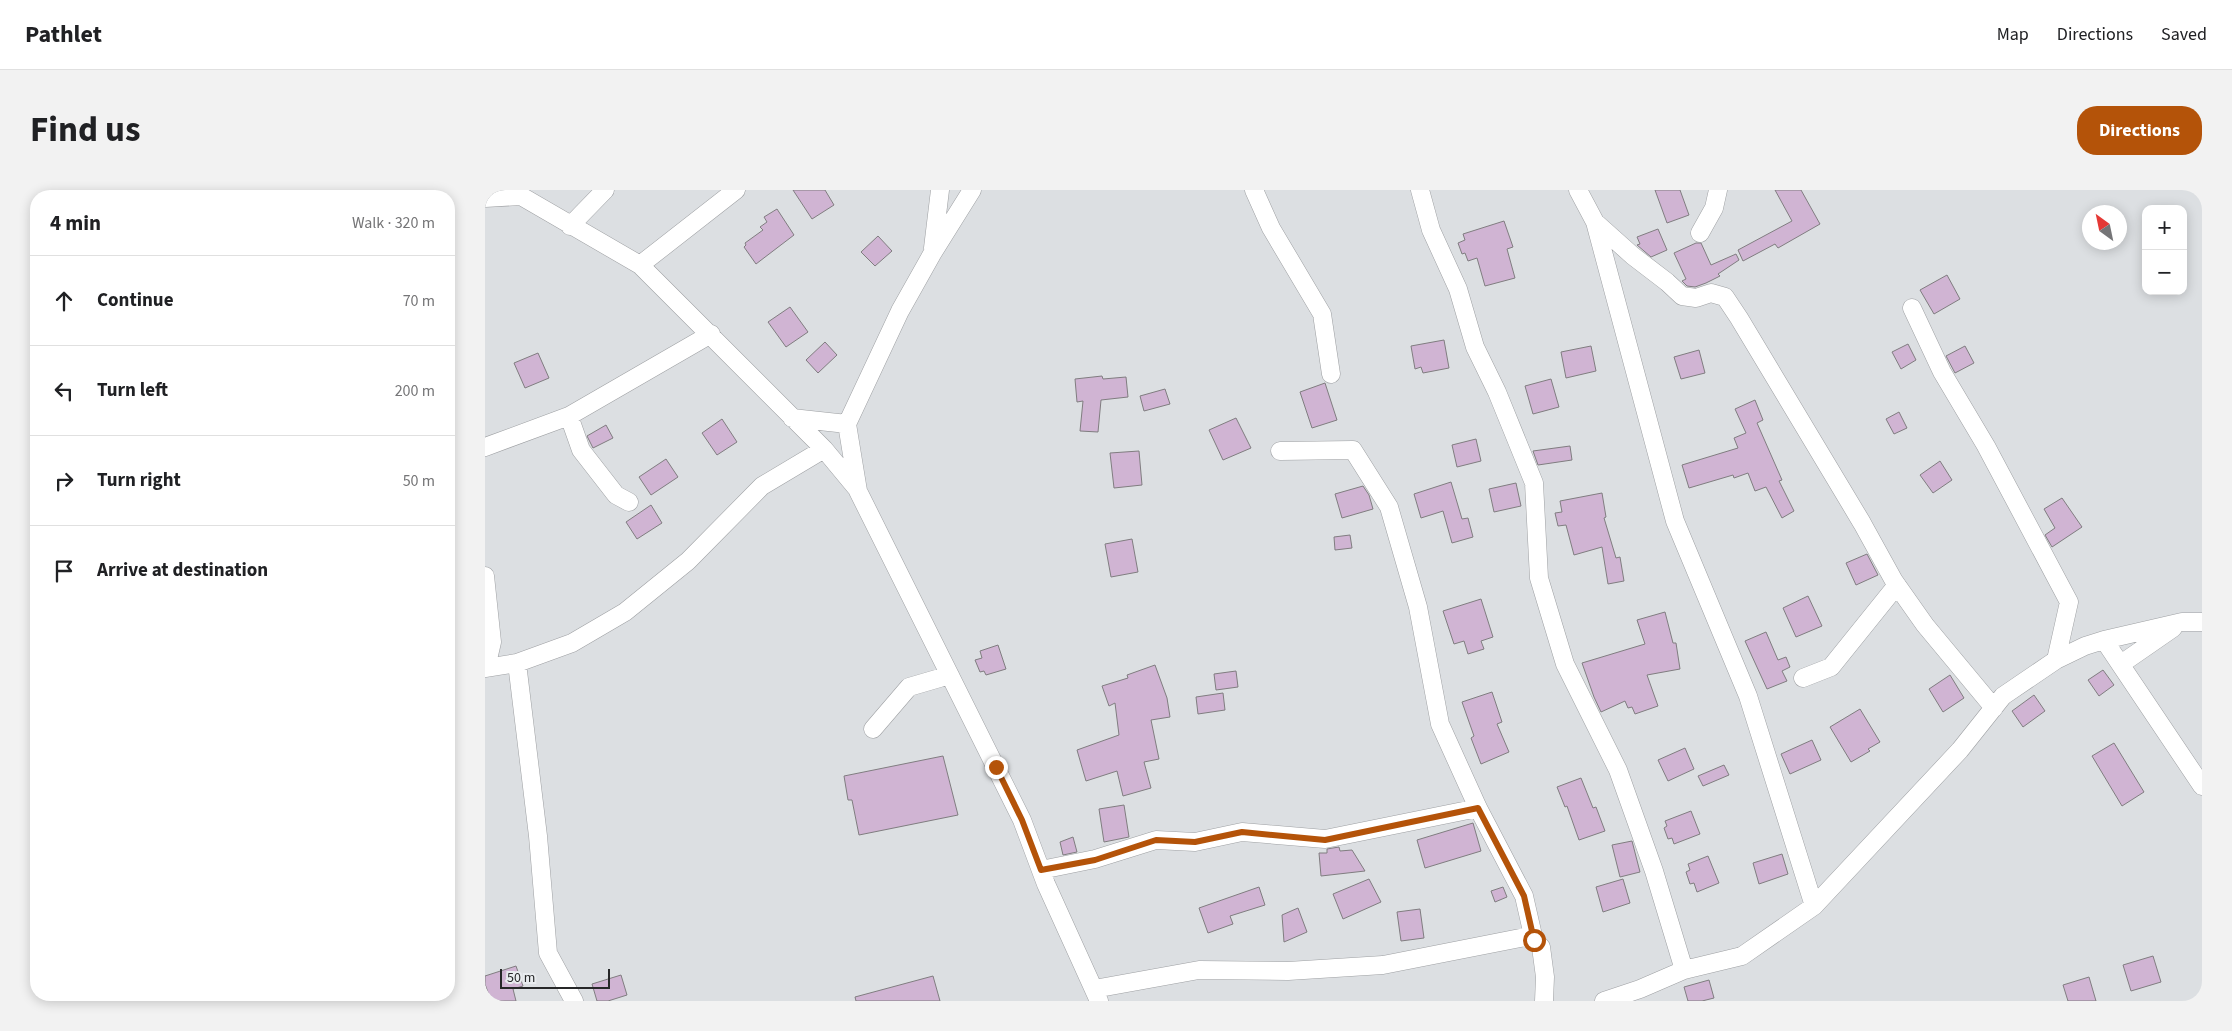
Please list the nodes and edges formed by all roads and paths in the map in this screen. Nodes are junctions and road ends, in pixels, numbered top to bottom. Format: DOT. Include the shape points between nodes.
graph roads {
  1 [pos="605,190"];
  2 [pos="736,190"];
  3 [pos="940,190"];
  4 [pos="972,190"];
  5 [pos="1254,190"];
  6 [pos="1420,190"];
  7 [pos="1578,190"];
  8 [pos="1718,190"];
  9 [pos="517,193"];
  10 [pos="485,198"];
  11 [pos="1595,222"];
  12 [pos="570,226"];
  13 [pos="1700,233"];
  14 [pos="932,254"];
  15 [pos="640,265"];
  16 [pos="1912,308"];
  17 [pos="711,334"];
  18 [pos="1331,374"];
  19 [pos="569,416"];
  20 [pos="793,418"];
  21 [pos="847,424"];
  22 [pos="485,447"];
  23 [pos="824,449"];
  24 [pos="1280,451"];
  25 [pos="858,491"];
  26 [pos="629,502"];
  27 [pos="485,576"];
  28 [pos="1897,585"];
  29 [pos="2182,622"];
  30 [pos="2202,622"];
  31 [pos="2104,640"];
  32 [pos="2056,660"];
  33 [pos="517,663"];
  34 [pos="2121,664"];
  35 [pos="486,668"];
  36 [pos="950,675"];
  37 [pos="1803,678"];
  38 [pos="1994,708"];
  39 [pos="873,729"];
  40 [pos="2202,786"];
  41 [pos="1478,808"];
  42 [pos="1041,870"];
  43 [pos="1814,906"];
  44 [pos="1534,940"];
  45 [pos="1684,970"];
  46 [pos="1097,995"];
  47 [pos="575,1001"];
  48 [pos="1544,1001"];
  49 [pos="1604,1001"];
  1 -- 12 [label="street"];
  2 -- 15 [label="street"];
  3 -- 14 [label="street"];
  4 -- 14 [label="street"];
  5 -- 18 [label="street" via="1271,228 1322,314"];
  6 -- 45 [label="street" via="1431,230 1458,289 1475,347 1535,483 1539,578 1565,664 1618,770 1654,871"];
  7 -- 11 [label="street"];
  8 -- 13 [label="street" via="1714,208"];
  9 -- 10 [label="street"];
  9 -- 12 [label="street"];
  11 -- 28 [label="street" via="1682,296 1696,298 1711,293 1725,297 1863,523"];
  11 -- 43 [label="street" via="1675,521 1748,696"];
  12 -- 15 [label="street"];
  14 -- 21 [label="street" via="900,311"];
  15 -- 17 [label="street"];
  16 -- 32 [label="street" via="1942,372 1986,446 2069,602"];
  17 -- 19 [label="street"];
  17 -- 20 [label="street"];
  19 -- 22 [label="street"];
  19 -- 26 [label="street" via="581,450 616,495"];
  20 -- 21 [label="street"];
  20 -- 23 [label="street"];
  21 -- 25 [label="street"];
  23 -- 25 [label="street"];
  23 -- 33 [label="street" via="761,486 687,561 625,612 572,643"];
  24 -- 41 [label="street" via="1353,450 1389,507 1418,607 1440,724"];
  25 -- 36 [label="street"];
  27 -- 35 [label="street" via="493,642"];
  28 -- 37 [label="street" via="1831,666"];
  28 -- 38 [label="street" via="1925,625"];
  29 -- 30 [label="street"];
  29 -- 31 [label="street"];
  29 -- 34 [label="street"];
  31 -- 32 [label="street"];
  31 -- 34 [label="street"];
  32 -- 38 [label="street" via="2003,696"];
  33 -- 35 [label="street"];
  33 -- 47 [label="street" via="549,953"];
  34 -- 40 [label="street"];
  36 -- 39 [label="street" via="909,687"];
  36 -- 42 [label="street" via="1022,820"];
  38 -- 43 [label="street"];
  41 -- 42 [label="street" via="1325,840 1242,832 1195,842 1156,840 1095,860"];
  41 -- 44 [label="street" via="1524,896"];
  42 -- 46 [label="street"];
  43 -- 45 [label="street" via="1742,956"];
  44 -- 46 [label="street" via="1525,937 1383,965 1199,970"];
  44 -- 48 [label="street" via="1541,947"];
  45 -- 49 [label="street"];
}
